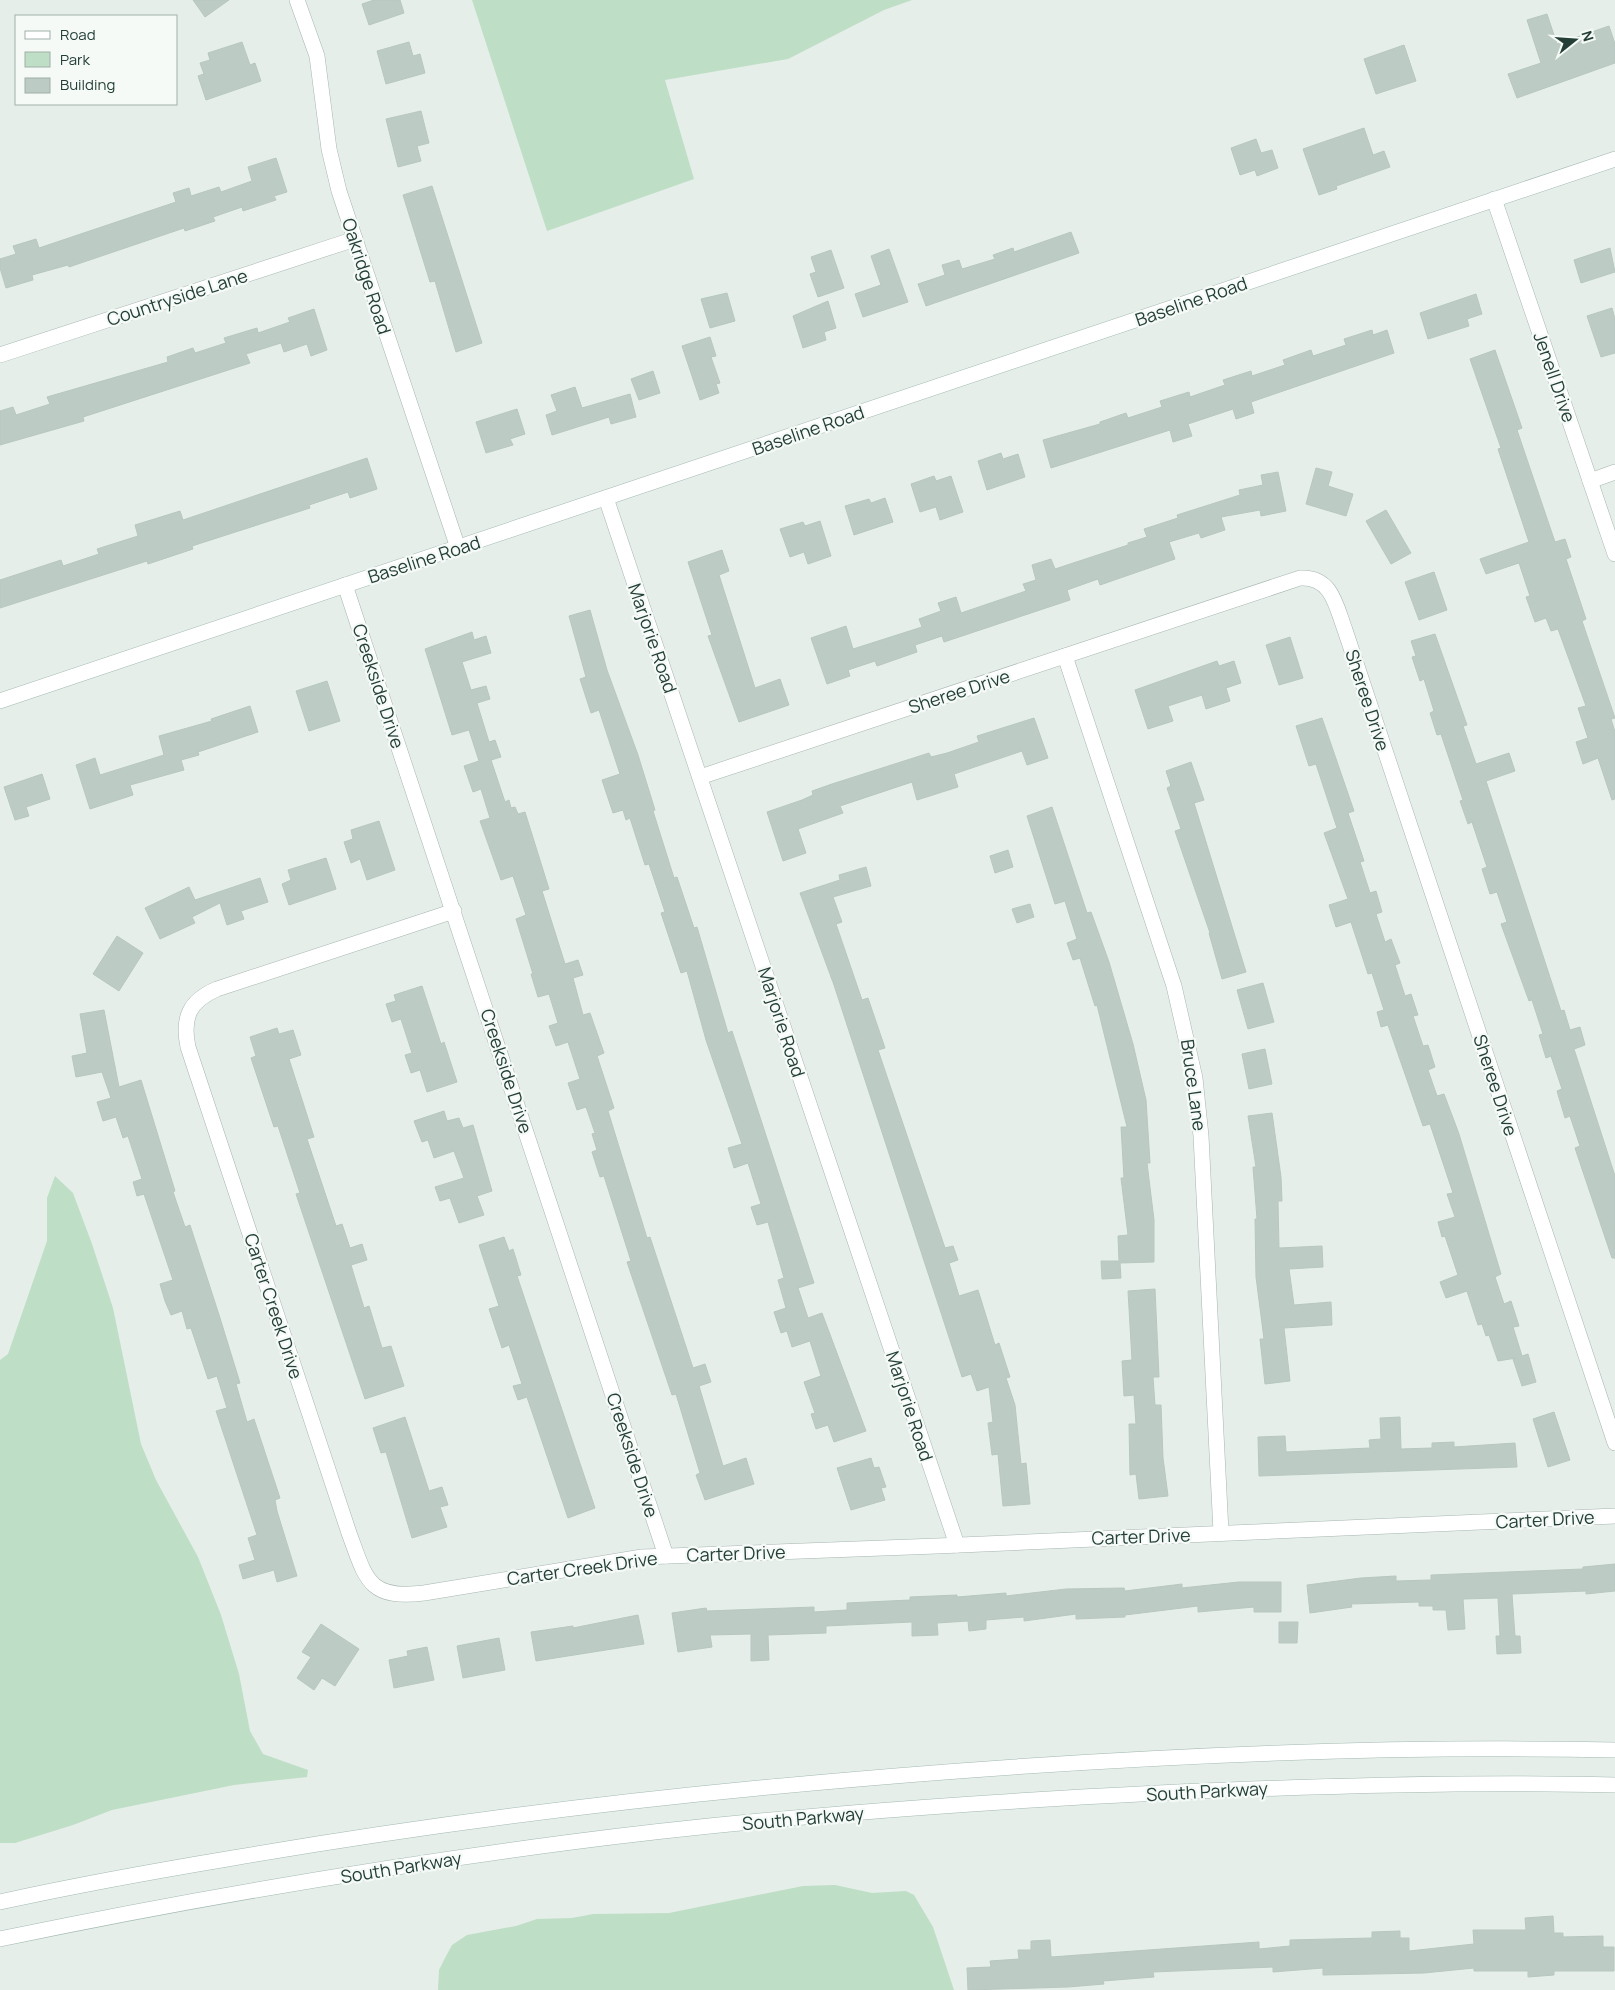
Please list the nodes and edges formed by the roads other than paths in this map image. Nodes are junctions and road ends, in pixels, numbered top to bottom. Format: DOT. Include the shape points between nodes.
graph roads {
  1 [pos="297,0"];
  2 [pos="1615,159"];
  3 [pos="1494,199"];
  4 [pos="355,239"];
  5 [pos="0,355"];
  6 [pos="1615,472"];
  7 [pos="1590,481"];
  8 [pos="606,498"];
  9 [pos="458,548"];
  10 [pos="1615,554"];
  11 [pos="346,586"];
  12 [pos="1065,656"];
  13 [pos="0,701"];
  14 [pos="700,777"];
  15 [pos="454,911"];
  16 [pos="1615,1443"];
  17 [pos="1615,1516"];
  18 [pos="1221,1532"];
  19 [pos="957,1545"];
  20 [pos="666,1556"];
  21 [pos="1615,1750"];
  22 [pos="1615,1785"];
  23 [pos="0,1902"];
  24 [pos="0,1939"];
  1 -- 4 [label="street, Oakridge Road" via="317,56 329,149"];
  2 -- 3 [label="street, Baseline Road"];
  3 -- 7 [label="street, Jenell Drive"];
  3 -- 8 [label="street, Baseline Road"];
  4 -- 5 [label="street, Countryside Lane"];
  4 -- 9 [label="street, Oakridge Road"];
  6 -- 7 [label="street"];
  7 -- 10 [label="street, Jenell Drive"];
  8 -- 9 [label="street, Baseline Road"];
  8 -- 14 [label="street, Marjorie Road"];
  9 -- 11 [label="street, Baseline Road"];
  11 -- 13 [label="street, Baseline Road"];
  11 -- 15 [label="street, Creekside Drive"];
  12 -- 14 [label="street, Sheree Drive"];
  12 -- 16 [label="street, Sheree Drive" via="1300,578 1316,579 1329,589"];
  12 -- 18 [label="street, Bruce Lane" via="1174,986 1195,1078 1201,1136"];
  14 -- 19 [label="street, Marjorie Road"];
  15 -- 20 [label="street, Creekside Drive"];
  15 -- 20 [label="street, Carter Creek Drive" via="208,992 186,1017 185,1032 191,1056 349,1532 369,1579 385,1593 411,1595 615,1560"];
  17 -- 18 [label="street, Carter Drive"];
  18 -- 19 [label="street, Carter Drive"];
  19 -- 20 [label="street, Carter Drive"];
  21 -- 23 [label="street, South Parkway" via="1306,1752 1040,1765 844,1780 572,1807 340,1839"];
  22 -- 24 [label="street, South Parkway" via="1272,1788 1034,1799 820,1815 564,1843 371,1872 102,1918"];
}
